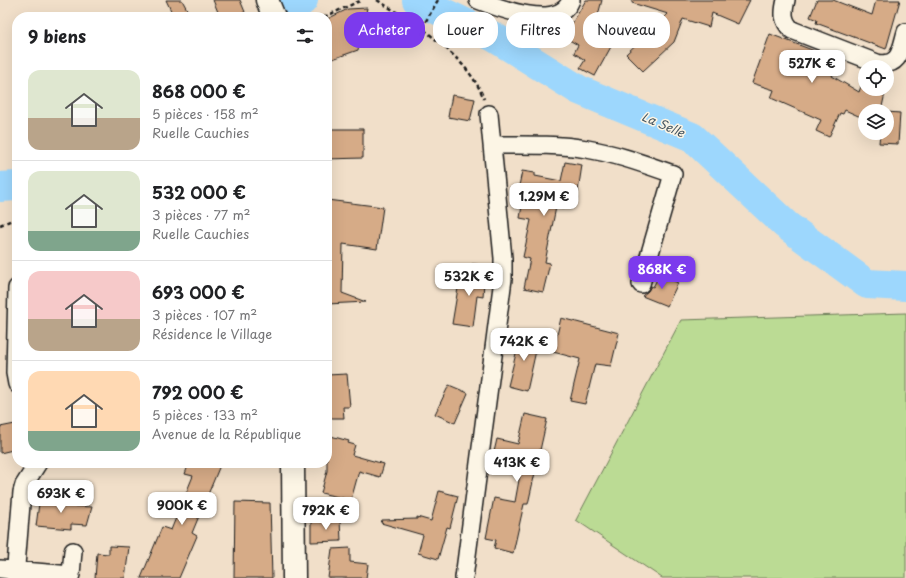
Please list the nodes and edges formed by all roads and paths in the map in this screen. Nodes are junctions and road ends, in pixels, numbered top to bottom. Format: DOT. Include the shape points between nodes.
graph roads {
  1 [pos="362,0"];
  2 [pos="377,0"];
  3 [pos="478,0"];
  4 [pos="786,0"];
  5 [pos="438,1"];
  6 [pos="571,1"];
  7 [pos="396,12"];
  8 [pos="332,13"];
  9 [pos="425,23"];
  10 [pos="425,30"];
  11 [pos="906,32"];
  12 [pos="489,114"];
  13 [pos="492,145"];
  14 [pos="12,220"];
  15 [pos="0,225"];
  16 [pos="641,284"];
  17 [pos="34,468"];
  18 [pos="293,468"];
  19 [pos="73,551"];
  20 [pos="10,572"];
  21 [pos="294,578"];
  22 [pos="464,578"];
  1 -- 8 [label="path"];
  2 -- 7 [label="path"];
  3 -- 6 [label="street" via="510,11 544,16 558,15"];
  4 -- 11 [label="street" via="784,18 792,30 877,64 890,64 898,57"];
  5 -- 9 [label="path"];
  10 -- 12 [label="path" via="466,68 482,94"];
  12 -- 13 [label="street"];
  13 -- 16 [label="street" via="588,149 626,158 673,174"];
  13 -- 22 [label="street" via="503,279"];
  14 -- 15 [label="path"];
  17 -- 20 [label="street" via="22,492"];
  18 -- 21 [label="main road"];
  19 -- 20 [label="street" via="71,575"];
}
